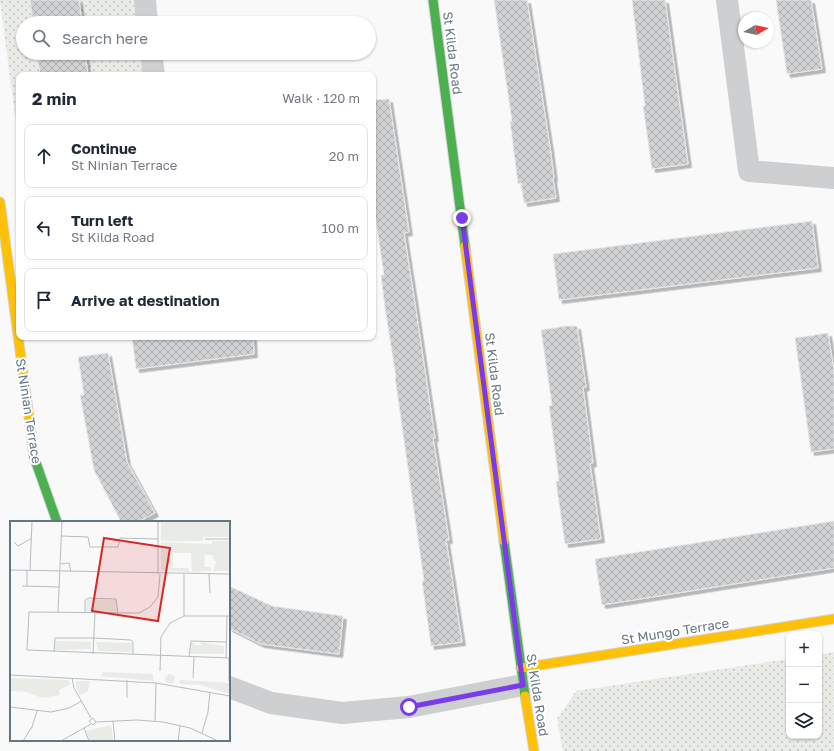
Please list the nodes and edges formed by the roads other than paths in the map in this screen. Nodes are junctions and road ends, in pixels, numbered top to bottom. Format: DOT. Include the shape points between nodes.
graph roads {
  1 [pos="145,0"];
  2 [pos="433,0"];
  3 [pos="727,0"];
  4 [pos="146,16"];
  5 [pos="152,60"];
  6 [pos="154,72"];
  7 [pos="834,178"];
  8 [pos="0,202"];
  9 [pos="16,297"];
  10 [pos="21,340"];
  11 [pos="57,521"];
  12 [pos="834,619"];
  13 [pos="522,677"];
  14 [pos="230,687"];
  15 [pos="534,751"];
  1 -- 4 [label="street"];
  2 -- 13 [label="street, St Kilda Road"];
  3 -- 7 [label="street" via="750,172"];
  5 -- 6 [label="street"];
  8 -- 9 [label="street, St Ninian Terrace"];
  10 -- 11 [label="street, St Ninian Terrace" via="34,457"];
  12 -- 13 [label="street, St Mungo Terrace"];
  13 -- 14 [label="street" via="409,707 342,713 271,703"];
  13 -- 15 [label="street, St Kilda Road"];
}
